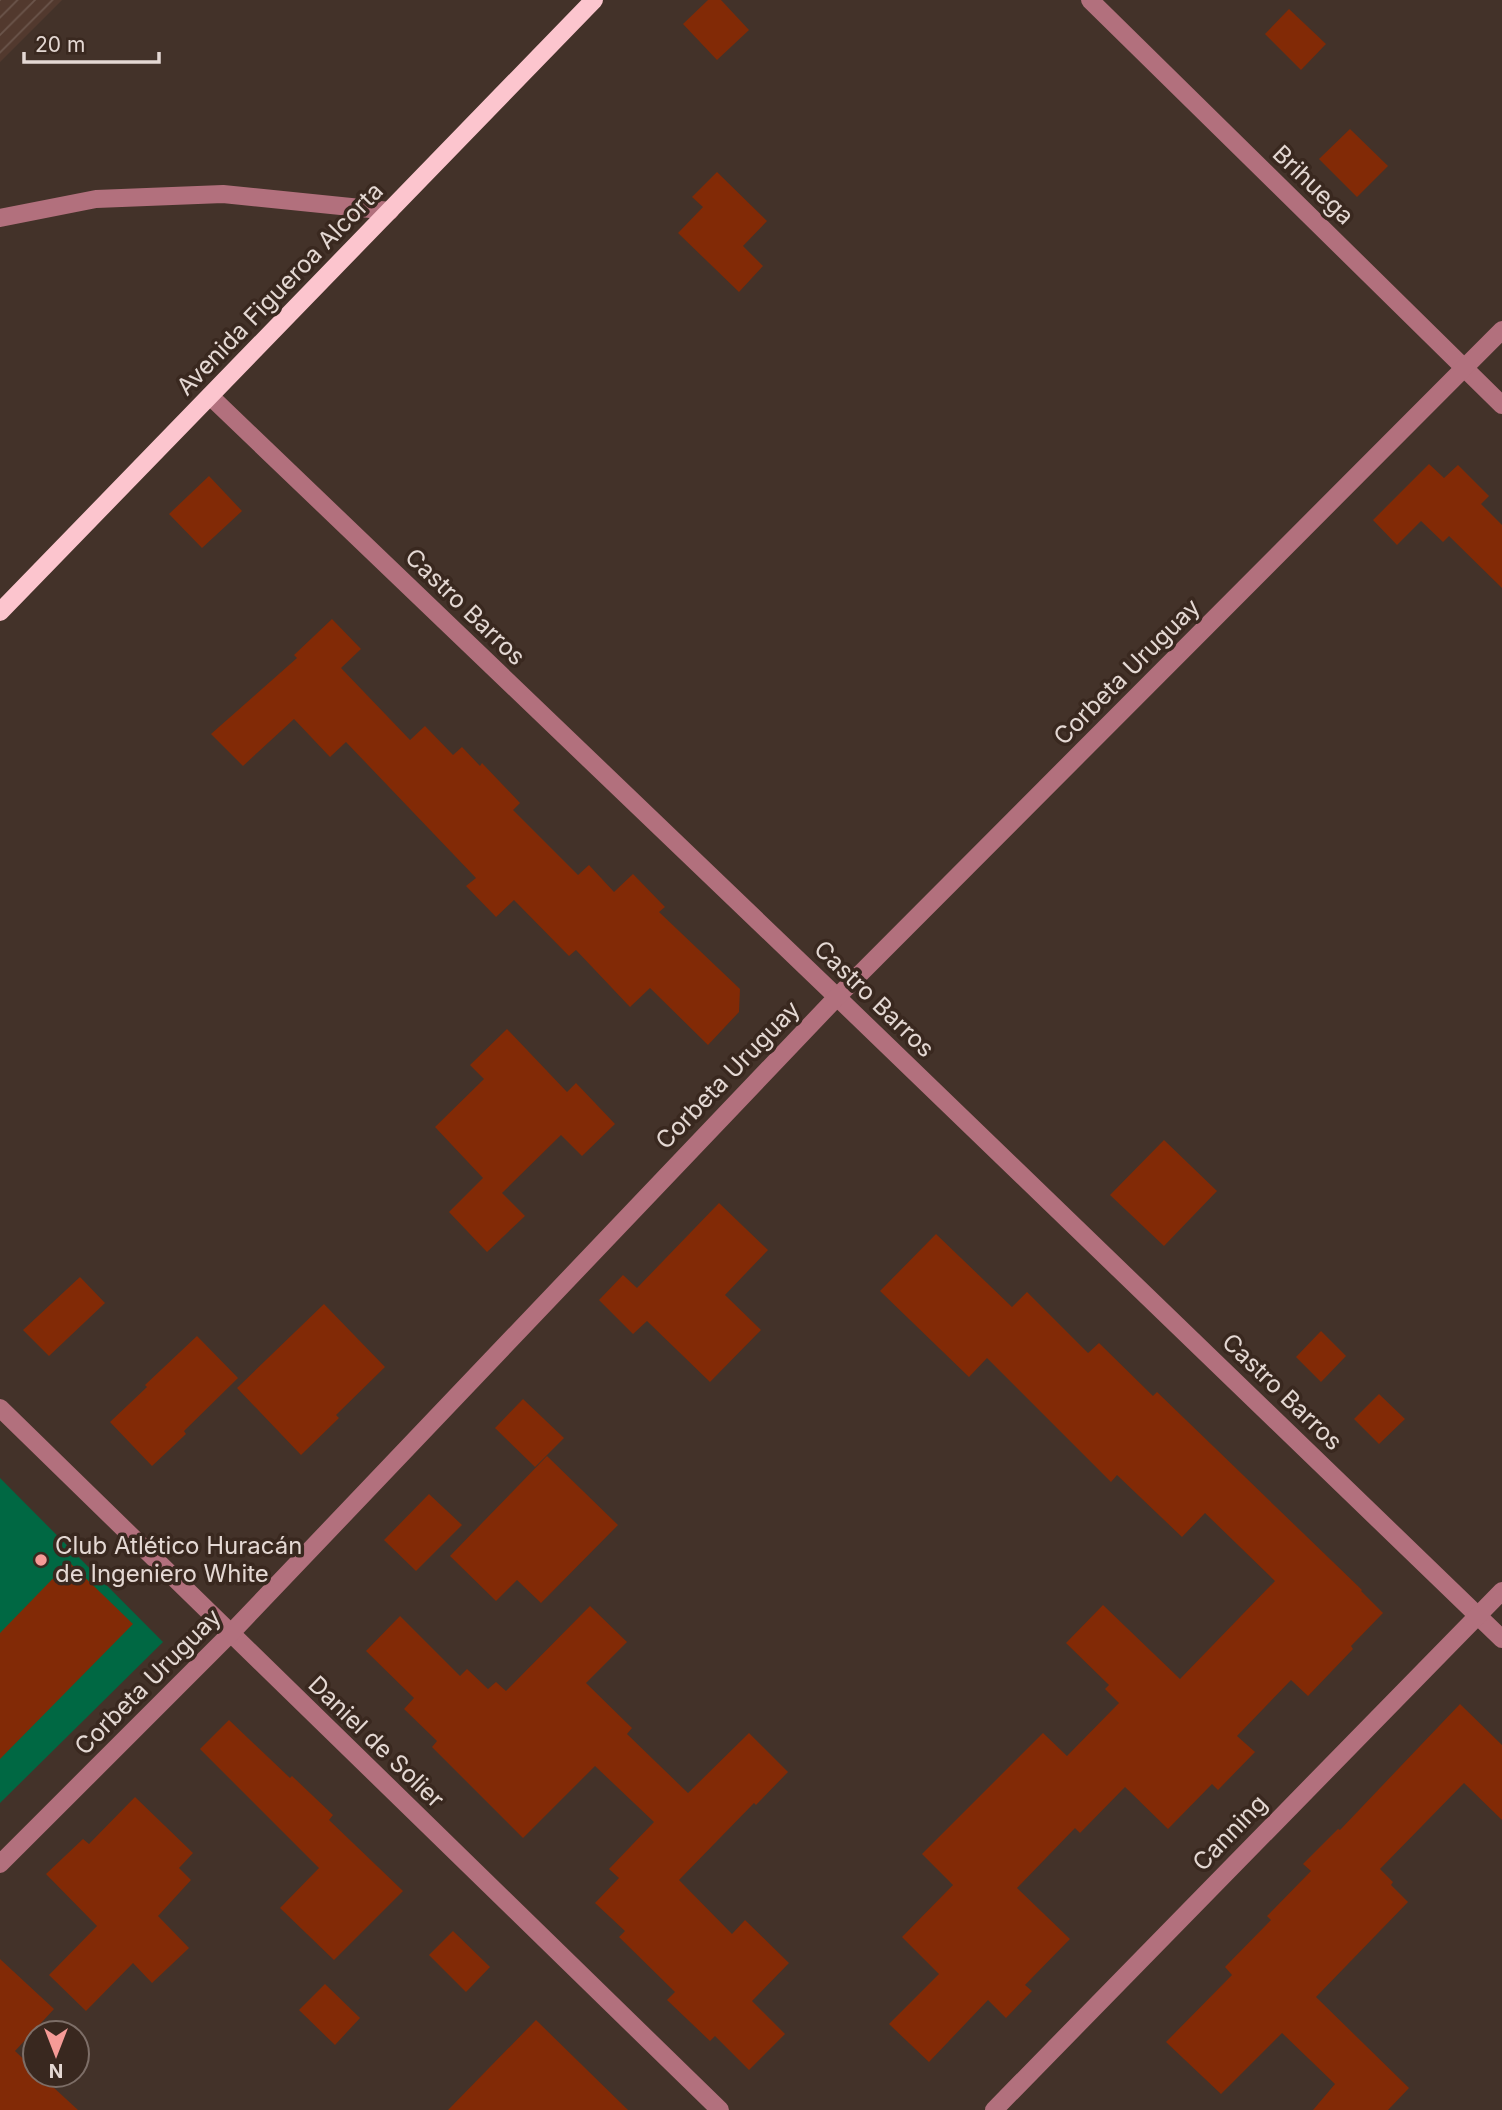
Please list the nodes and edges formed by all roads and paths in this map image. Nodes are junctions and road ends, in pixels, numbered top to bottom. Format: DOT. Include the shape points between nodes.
graph roads {
  1 [pos="594,0"];
  2 [pos="1090,0"];
  3 [pos="390,211"];
  4 [pos="0,218"];
  5 [pos="1502,330"];
  6 [pos="1465,368"];
  7 [pos="210,397"];
  8 [pos="1502,405"];
  9 [pos="0,612"];
  10 [pos="837,997"];
  11 [pos="0,1408"];
  12 [pos="1502,1591"];
  13 [pos="1478,1615"];
  14 [pos="230,1634"];
  15 [pos="1502,1639"];
  16 [pos="0,1864"];
  17 [pos="720,2110"];
  18 [pos="994,2110"];
  1 -- 3 [label="main road, Avenida Figueroa Alcorta"];
  2 -- 6 [label="street, Brihuega"];
  3 -- 4 [label="street" via="223,194 96,199"];
  3 -- 7 [label="main road, Avenida Figueroa Alcorta"];
  5 -- 6 [label="street, Corbeta Uruguay"];
  6 -- 8 [label="street, Brihuega"];
  6 -- 10 [label="street, Corbeta Uruguay"];
  7 -- 9 [label="main road, Avenida Figueroa Alcorta"];
  7 -- 10 [label="street, Castro Barros"];
  10 -- 13 [label="street, Castro Barros"];
  10 -- 14 [label="street, Corbeta Uruguay"];
  11 -- 14 [label="street, Daniel de Solier"];
  12 -- 13 [label="street, Canning"];
  13 -- 15 [label="street, Castro Barros"];
  13 -- 18 [label="street, Canning"];
  14 -- 16 [label="street, Corbeta Uruguay"];
  14 -- 17 [label="street, Daniel de Solier"];
}
